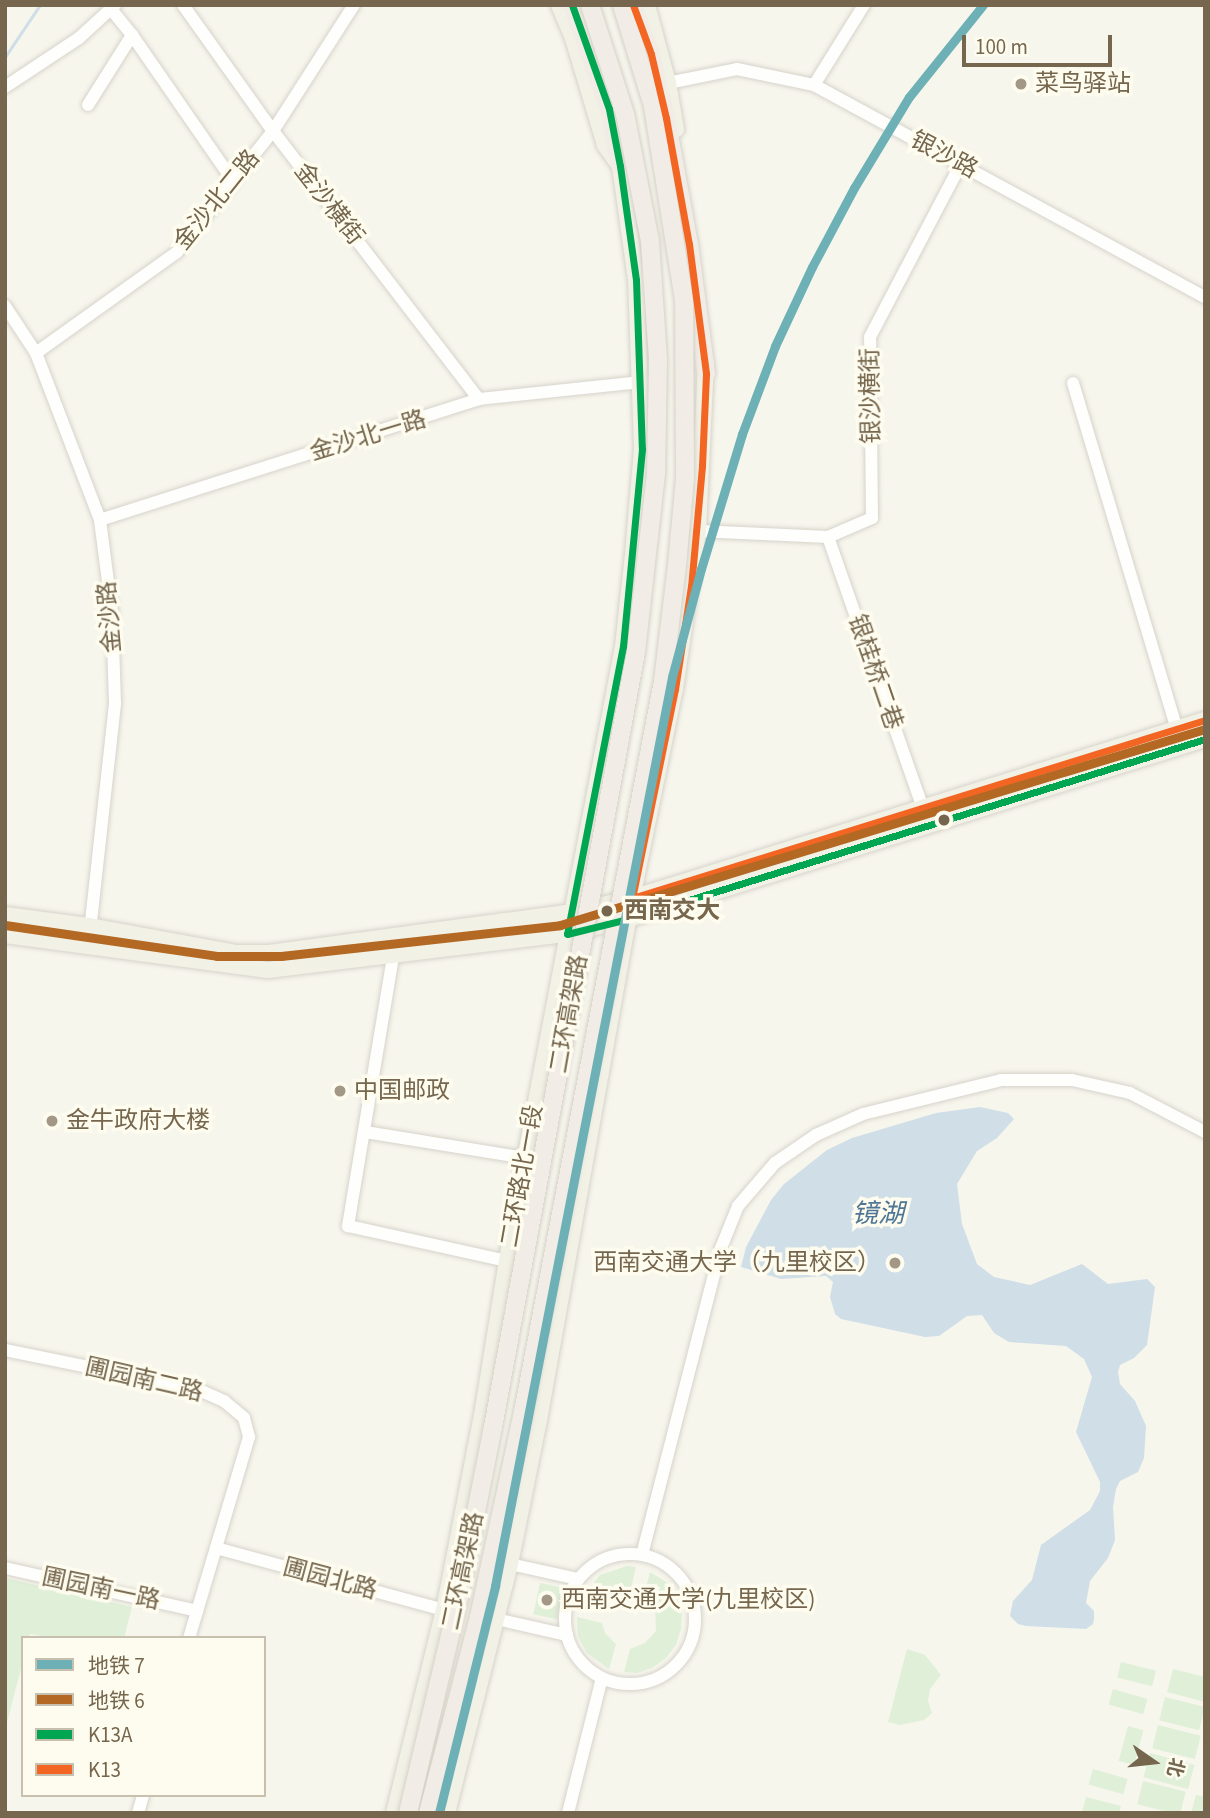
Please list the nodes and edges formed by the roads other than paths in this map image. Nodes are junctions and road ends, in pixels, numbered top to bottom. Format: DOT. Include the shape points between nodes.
graph roads {
  1 [pos="183,5"];
  2 [pos="354,5"];
  3 [pos="559,5"];
  4 [pos="572,5"];
  5 [pos="590,5"];
  6 [pos="622,5"];
  7 [pos="633,5"];
  8 [pos="647,5"];
  9 [pos="864,5"];
  10 [pos="113,7"];
  11 [pos="132,35"];
  12 [pos="668,83"];
  13 [pos="814,85"];
  14 [pos="5,87"];
  15 [pos="88,105"];
  16 [pos="273,131"];
  17 [pos="961,164"];
  18 [pos="620,166"];
  19 [pos="233,181"];
  20 [pos="1205,297"];
  21 [pos="5,306"];
  22 [pos="36,354"];
  23 [pos="706,374"];
  24 [pos="642,382"];
  25 [pos="1073,383"];
  26 [pos="479,399"];
  27 [pos="100,520"];
  28 [pos="698,531"];
  29 [pos="828,537"];
  30 [pos="1205,720"];
  31 [pos="1177,729"];
  32 [pos="1205,739"];
  33 [pos="922,806"];
  34 [pos="632,898"];
  35 [pos="571,912"];
  36 [pos="5,915"];
  37 [pos="628,919"];
  38 [pos="90,926"];
  39 [pos="567,934"];
  40 [pos="5,936"];
  41 [pos="88,947"];
  42 [pos="393,957"];
  43 [pos="365,1132"];
  44 [pos="1205,1132"];
  45 [pos="525,1158"];
  46 [pos="507,1261"];
  47 [pos="5,1350"];
  48 [pos="216,1548"];
  49 [pos="642,1555"];
  50 [pos="510,1564"];
  51 [pos="5,1568"];
  52 [pos="578,1579"];
  53 [pos="444,1610"];
  54 [pos="197,1611"];
  55 [pos="496,1619"];
  56 [pos="567,1635"];
  57 [pos="190,1636"];
  58 [pos="602,1678"];
  59 [pos="394,1813"];
  60 [pos="408,1813"];
  61 [pos="428,1813"];
  62 [pos="447,1813"];
  63 [pos="568,1813"];
  1 -- 16 [label="street, 金沙横街"];
  2 -- 16 [label="street, 金沙北二路"];
  3 -- 18 [label="main road, 二环路北一段" via="605,145"];
  4 -- 18 [label="highway" via="605,96"];
  5 -- 60 [label="highway, 二环高架路, bridge" via="625,114 650,242 658,359 656,475 636,652 510,1332 459,1597"];
  6 -- 61 [label="highway, 二环高架路, bridge" via="653,106 684,300 685,478 677,566 663,681 524,1407 479,1617"];
  7 -- 23 [label="highway" via="651,54 689,244"];
  8 -- 12 [label="main road"];
  9 -- 13 [label="street"];
  10 -- 11 [label="street"];
  10 -- 14 [label="street" via="79,38"];
  11 -- 15 [label="street"];
  11 -- 19 [label="street"];
  12 -- 13 [label="street, 银沙路" via="737,69"];
  12 -- 23 [label="main road" via="698,247"];
  13 -- 17 [label="street, 银沙路"];
  16 -- 19 [label="street, 金沙北二路"];
  16 -- 26 [label="street, 金沙横街"];
  17 -- 20 [label="street, 银沙路"];
  17 -- 29 [label="street, 银沙横街" via="870,337 872,518"];
  18 -- 24 [label="main road, 二环路北一段" via="636,280"];
  19 -- 22 [label="street, 金沙北二路" via="177,252"];
  21 -- 22 [label="street, 金沙路"];
  22 -- 27 [label="street, 金沙路"];
  23 -- 28 [label="main road"];
  24 -- 26 [label="street, 金沙北一路"];
  24 -- 35 [label="main road, 二环路北一段" via="642,449 623,646"];
  25 -- 31 [label="street"];
  26 -- 27 [label="street, 金沙北一路"];
  27 -- 38 [label="street, 金沙路" via="112,613 115,704"];
  28 -- 29 [label="street"];
  28 -- 34 [label="main road" via="675,689"];
  29 -- 33 [label="street, 银桂桥二巷"];
  30 -- 31 [label="main road"];
  31 -- 33 [label="main road"];
  32 -- 37 [label="main road"];
  33 -- 34 [label="main road"];
  34 -- 35 [label="main road"];
  34 -- 37 [label="main road"];
  35 -- 38 [label="main road" via="269,953 236,953"];
  35 -- 39 [label="main road, 二环路北一段"];
  36 -- 38 [label="main road"];
  37 -- 39 [label="main road"];
  37 -- 50 [label="main road"];
  38 -- 41 [label="street, 金沙路"];
  39 -- 42 [label="main road"];
  39 -- 45 [label="main road, 二环路北一段"];
  40 -- 41 [label="main road"];
  41 -- 42 [label="main road" via="268,970"];
  42 -- 43 [label="street"];
  43 -- 45 [label="street"];
  43 -- 46 [label="street" via="348,1226"];
  44 -- 49 [label="street" via="1130,1093 1072,1080 1001,1080 863,1114 816,1135 775,1163 738,1206 722,1248"];
  45 -- 46 [label="main road, 二环路北一段"];
  46 -- 53 [label="main road, 二环路北一段"];
  47 -- 48 [label="street, 圃园南二路" via="197,1389 224,1401 244,1418 248,1437"];
  48 -- 53 [label="street, 圃园北路"];
  48 -- 54 [label="street, 圃园南二路"];
  49 -- 52 [label="street" via="608,1556"];
  49 -- 58 [label="street" via="672,1568 687,1586 694,1607 694,1630 675,1666 658,1678 618,1684"];
  50 -- 52 [label="street"];
  50 -- 55 [label="main road"];
  51 -- 54 [label="street, 圃园南一路"];
  52 -- 56 [label="street" via="565,1606"];
  53 -- 59 [label="main road, 二环路北一段"];
  54 -- 57 [label="street, 圃园南二路"];
  55 -- 56 [label="street"];
  55 -- 62 [label="main road"];
  56 -- 58 [label="street" via="583,1665"];
  58 -- 63 [label="street"];
}
